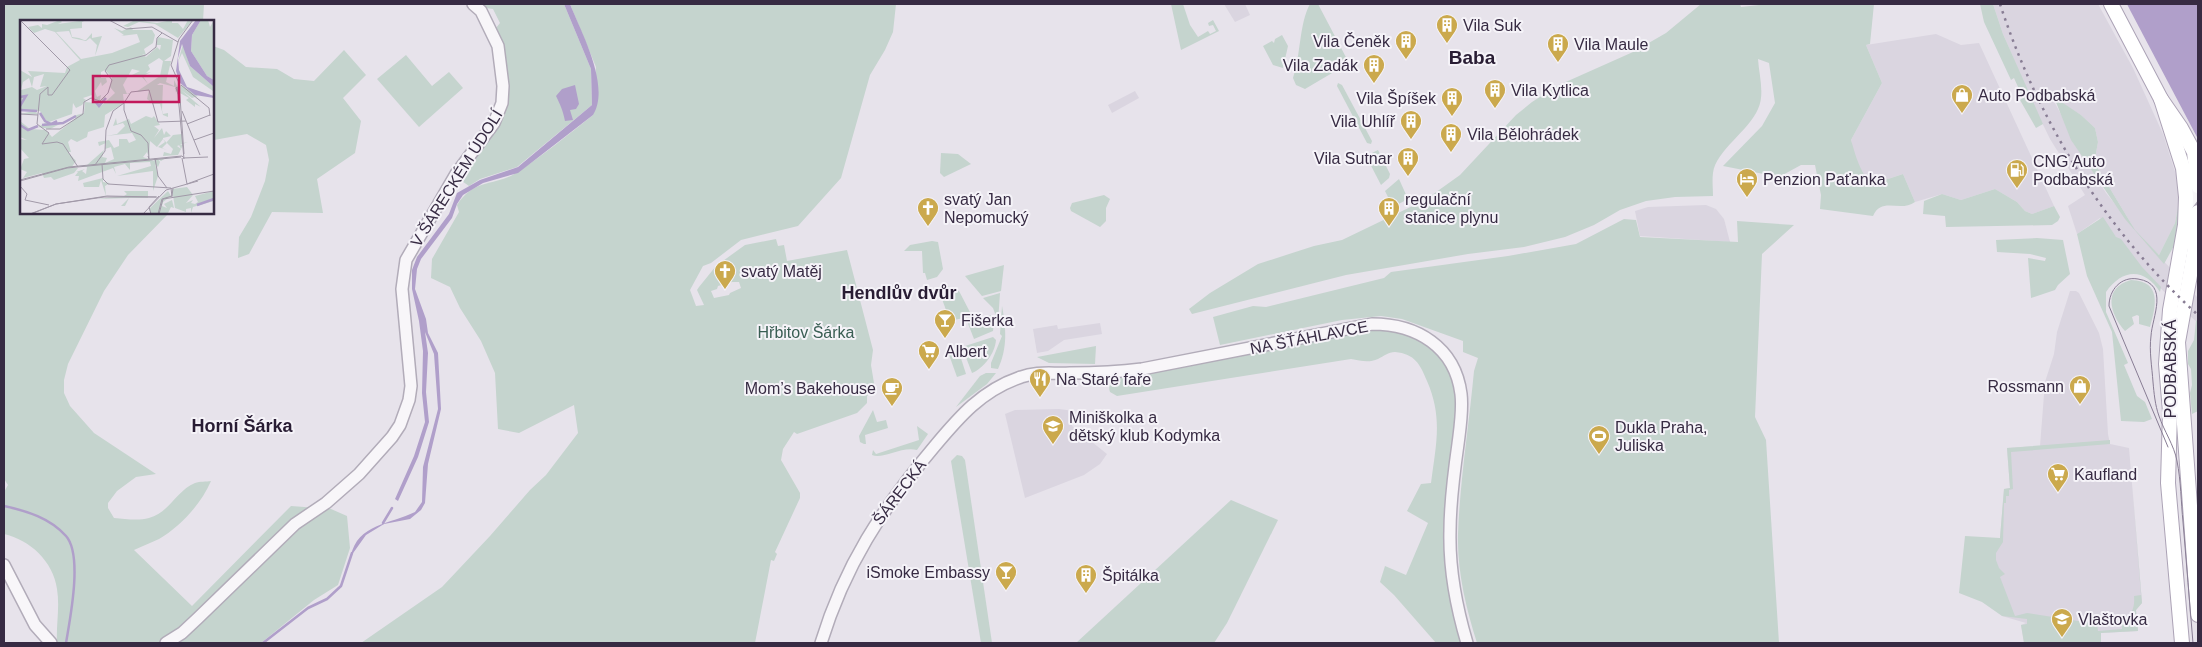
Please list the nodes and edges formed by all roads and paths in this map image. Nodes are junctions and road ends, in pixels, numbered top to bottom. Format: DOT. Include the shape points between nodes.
graph roads {
  1 [pos="473,4"];
  2 [pos="2111,4"];
  3 [pos="2161,99"];
  4 [pos="2196,155"];
  5 [pos="2183,168"];
  6 [pos="2198,186"];
  7 [pos="2198,190"];
  8 [pos="2192,210"];
  9 [pos="2198,224"];
  10 [pos="1022,376"];
  11 [pos="4,565"];
  12 [pos="2198,616"];
  13 [pos="51,643"];
  14 [pos="166,643"];
  15 [pos="821,643"];
  16 [pos="1468,643"];
  17 [pos="2182,643"];
  1 -- 14 [label="street, V ŠÁRECKÉM ÚDOLÍ" via="481,11 498,46 502,104 494,123 456,174 406,260 402,288 411,386 400,425 344,489 295,524 182,633"];
  2 -- 3 [label="main road, PODBABSKÁ"];
  3 -- 4 [label="main road, PODBABSKÁ"];
  3 -- 5 [label="main road, PODBABSKÁ"];
  4 -- 6 [label="main road, PODBABSKÁ"];
  5 -- 7 [label="street"];
  5 -- 8 [label="main road, PODBABSKÁ"];
  7 -- 8 [label="street"];
  8 -- 9 [label="main road, PODBABSKÁ"];
  8 -- 17 [label="main road, PODBABSKÁ" via="2170,310 2166,364 2170,412 2167,479"];
  9 -- 12 [label="main road, PODBABSKÁ" via="2178,342"];
  10 -- 15 [label="street, ŠÁRECKÁ" via="994,388 973,403 902,486 858,553 836,598"];
  10 -- 16 [label="street, NA ŠŤÁHLAVCE" via="1142,369 1372,324 1401,326 1430,339 1448,356 1461,394 1450,537 1453,586"];
  11 -- 13 [label="street" via="35,625"];
}
